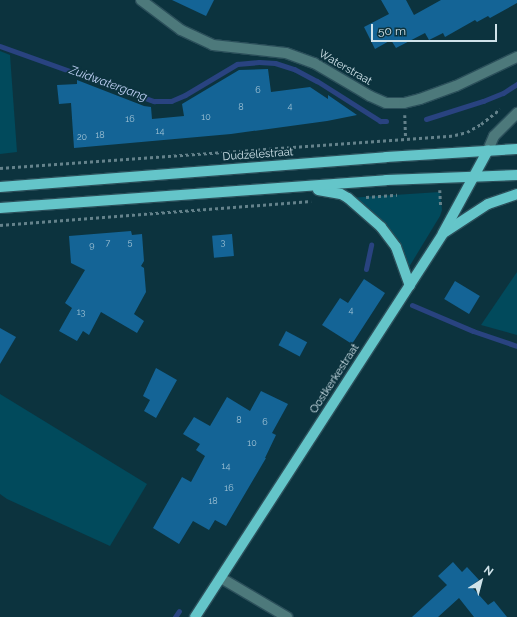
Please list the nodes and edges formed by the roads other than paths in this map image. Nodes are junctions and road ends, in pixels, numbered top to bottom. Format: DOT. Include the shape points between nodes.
graph roads {
  1 [pos="141,0"];
  2 [pos="517,57"];
  3 [pos="517,113"];
  4 [pos="517,149"];
  5 [pos="488,150"];
  6 [pos="517,174"];
  7 [pos="474,177"];
  8 [pos="0,187"];
  9 [pos="304,187"];
  10 [pos="517,194"];
  11 [pos="0,208"];
  12 [pos="443,233"];
  13 [pos="410,286"];
  14 [pos="221,578"];
  15 [pos="195,617"];
  16 [pos="287,617"];
  1 -- 2 [label="street, Waterstraat" via="181,30 213,45 286,53 314,63 386,103 404,103 456,86"];
  3 -- 5 [label="street" via="494,136"];
  4 -- 5 [label="main road, Dudzelestraat"];
  5 -- 7 [label="main road, Oostkerkestraat"];
  5 -- 8 [label="main road, Dudzelestraat"];
  6 -- 7 [label="main road"];
  7 -- 9 [label="main road" via="386,180"];
  7 -- 12 [label="main road, Oostkerkestraat"];
  9 -- 11 [label="main road"];
  9 -- 13 [label="main road" via="341,194 381,227 396,247"];
  10 -- 12 [label="main road" via="488,204"];
  12 -- 13 [label="main road, Oostkerkestraat"];
  13 -- 14 [label="main road, Oostkerkestraat"];
  14 -- 15 [label="main road, Oostkerkestraat"];
  14 -- 16 [label="street"];
}
